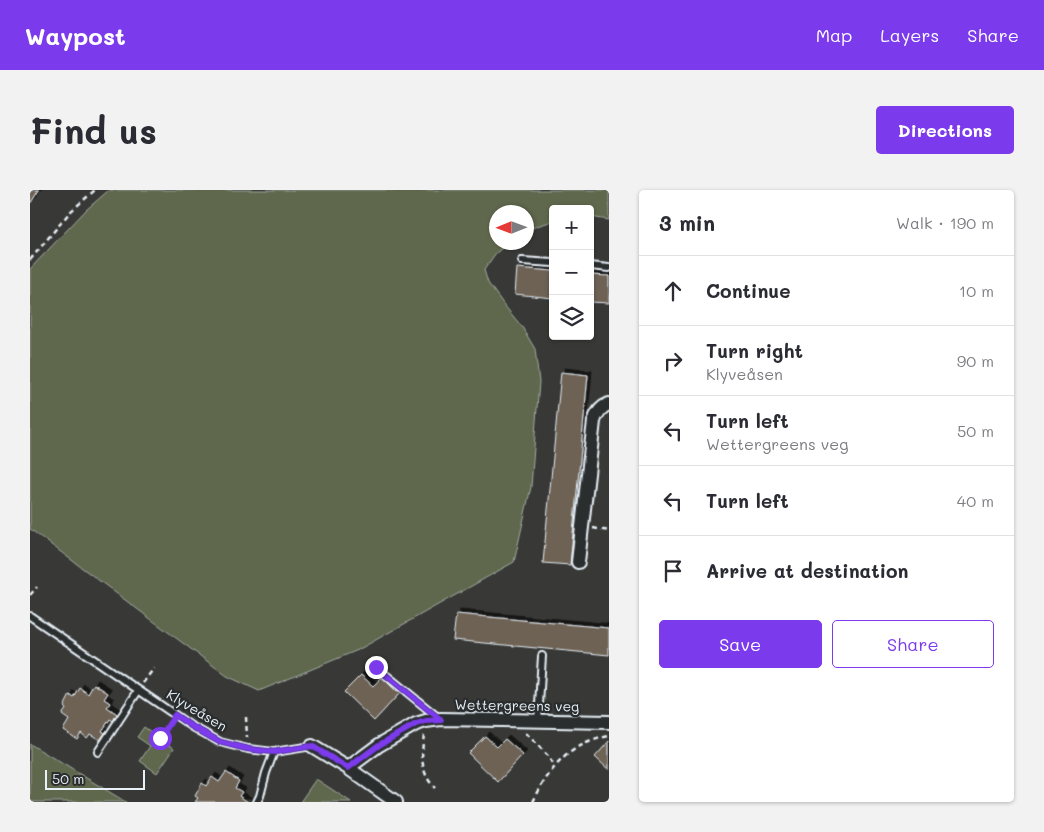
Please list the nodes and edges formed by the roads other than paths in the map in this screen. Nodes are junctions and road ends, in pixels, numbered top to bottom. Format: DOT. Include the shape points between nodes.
graph roads {
  1 [pos="522,261"];
  2 [pos="549,264"];
  3 [pos="594,266"];
  4 [pos="609,268"];
  5 [pos="609,404"];
  6 [pos="578,562"];
  7 [pos="30,616"];
  8 [pos="542,656"];
  9 [pos="376,667"];
  10 [pos="138,691"];
  11 [pos="441,720"];
  12 [pos="538,721"];
  13 [pos="609,722"];
  14 [pos="312,746"];
  15 [pos="98,752"];
  16 [pos="274,752"];
  17 [pos="348,768"];
  18 [pos="257,802"];
  19 [pos="396,802"];
  1 -- 2 [label="lane"];
  3 -- 4 [label="lane"];
  5 -- 6 [label="street" via="598,412 594,421"];
  7 -- 10 [label="lane, Klyveåsen"];
  8 -- 12 [label="lane"];
  9 -- 11 [label="lane"];
  10 -- 15 [label="lane"];
  10 -- 16 [label="lane, Klyveåsen" via="220,742"];
  11 -- 12 [label="street, Wettergreens veg"];
  11 -- 17 [label="street, Wettergreens veg" via="416,724"];
  12 -- 13 [label="street, Wettergreens veg"];
  14 -- 16 [label="lane, Klyveåsen"];
  14 -- 17 [label="street, Klyveåsen"];
  16 -- 18 [label="lane"];
  17 -- 19 [label="street, Klyveåsen"];
}
